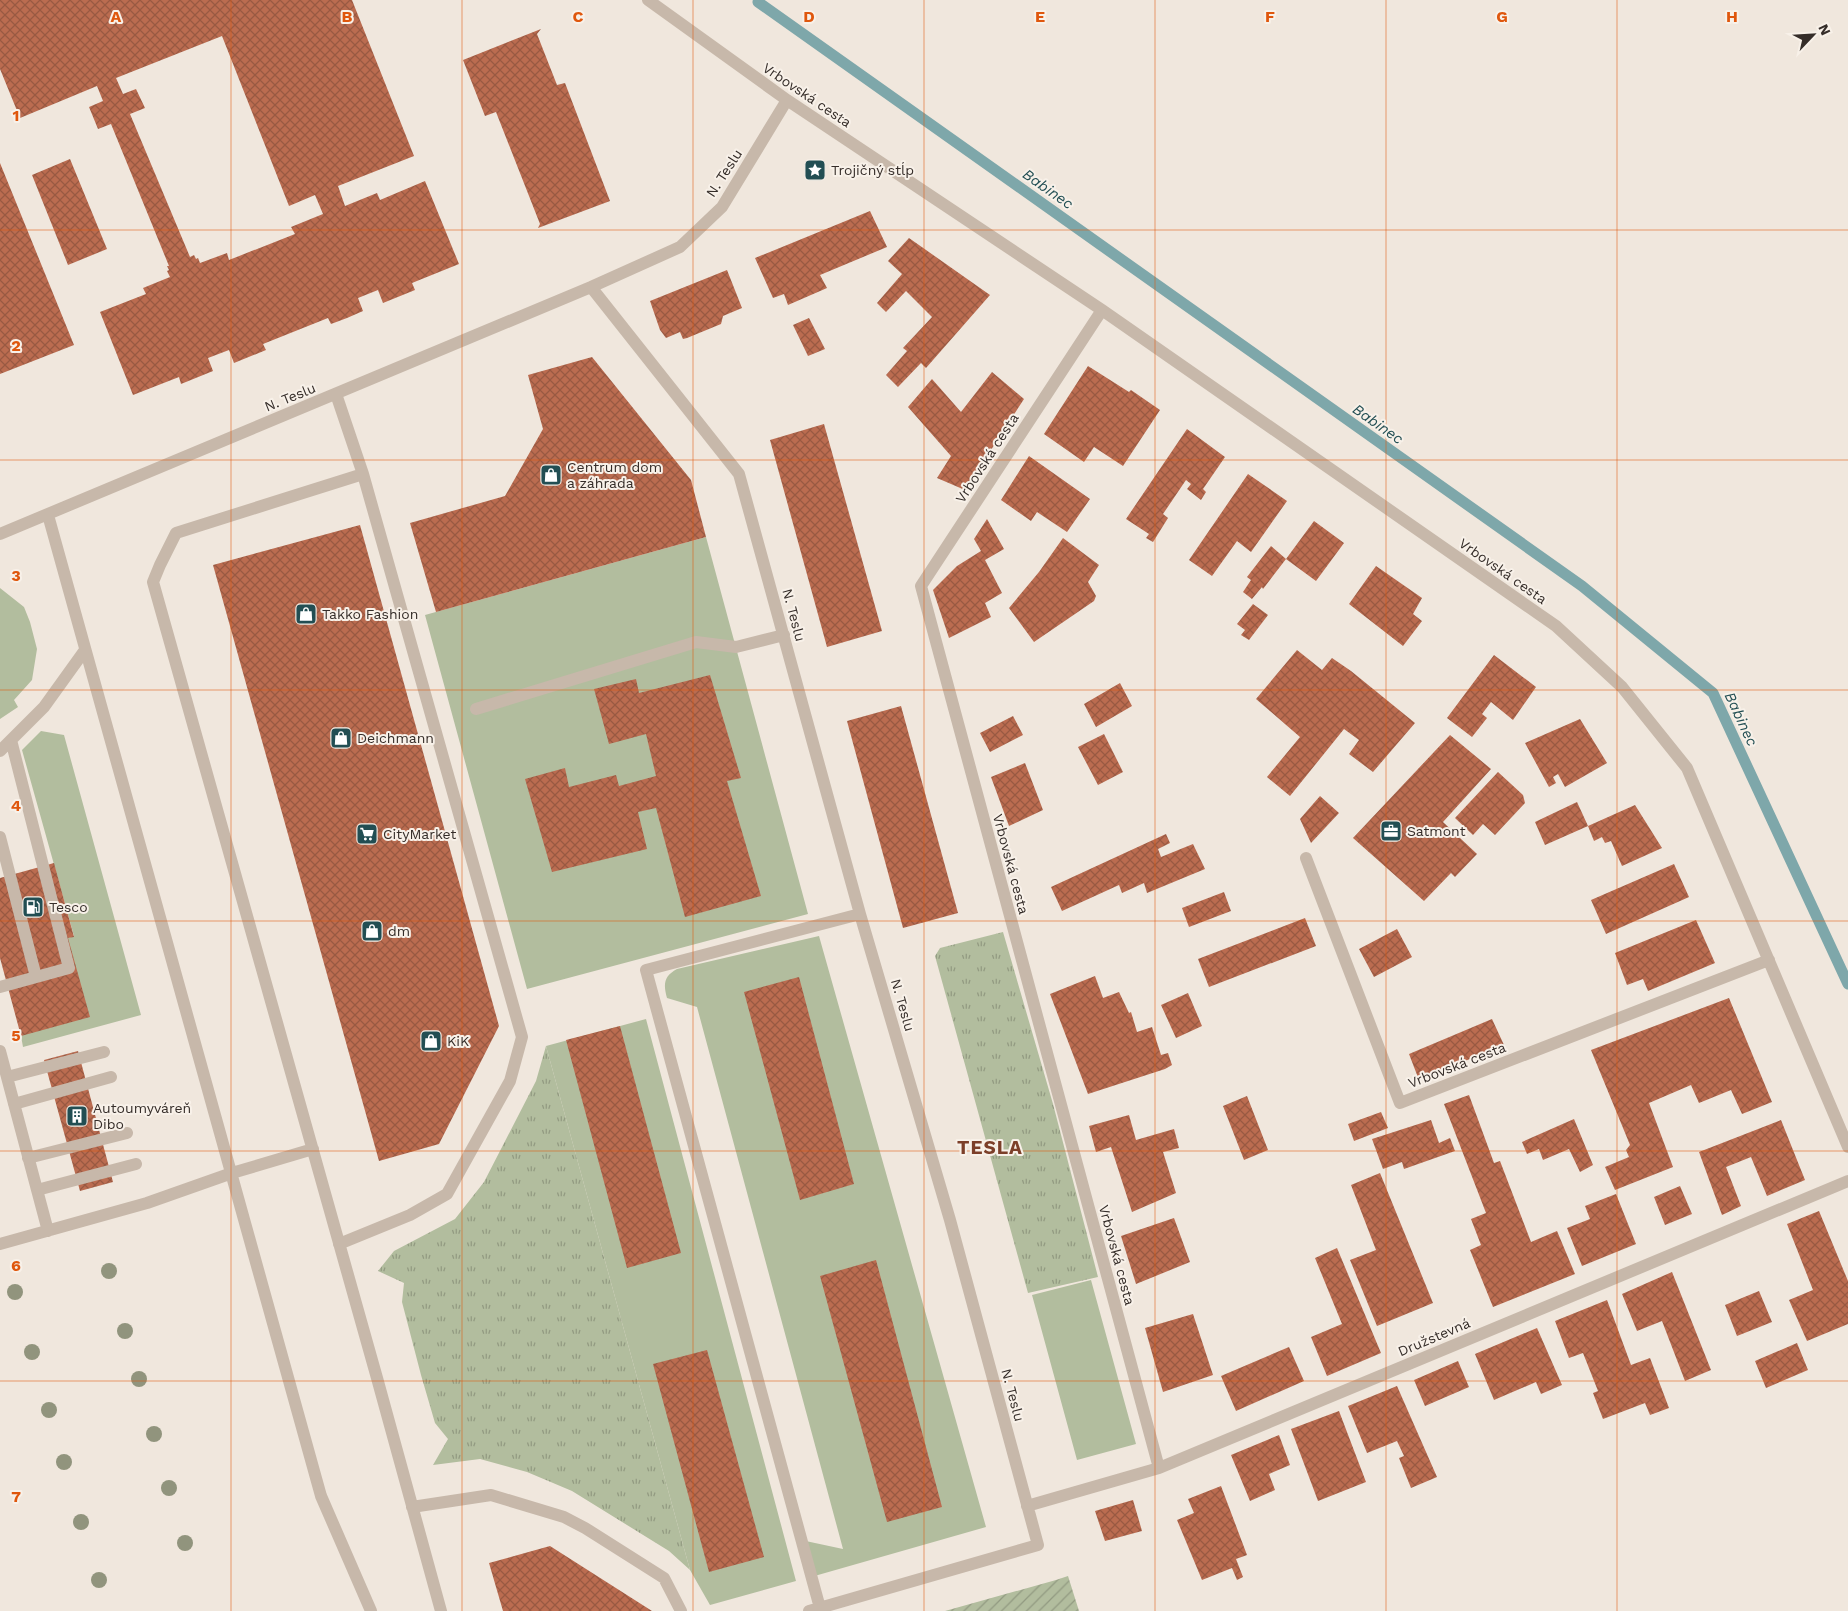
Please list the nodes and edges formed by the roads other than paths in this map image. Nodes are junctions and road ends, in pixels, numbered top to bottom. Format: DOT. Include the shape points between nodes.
graph roads {
  1 [pos="648,0"];
  2 [pos="787,100"];
  3 [pos="591,287"];
  4 [pos="1102,310"];
  5 [pos="336,394"];
  6 [pos="362,474"];
  7 [pos="48,515"];
  8 [pos="0,534"];
  9 [pos="784,635"];
  10 [pos="85,650"];
  11 [pos="476,709"];
  12 [pos="11,740"];
  13 [pos="0,751"];
  14 [pos="0,838"];
  15 [pos="1306,858"];
  16 [pos="860,914"];
  17 [pos="1769,960"];
  18 [pos="36,977"];
  19 [pos="0,987"];
  20 [pos="0,1051"];
  21 [pos="104,1052"];
  22 [pos="111,1077"];
  23 [pos="7,1078"];
  24 [pos="14,1104"];
  25 [pos="127,1133"];
  26 [pos="1848,1147"];
  27 [pos="313,1149"];
  28 [pos="28,1158"];
  29 [pos="136,1164"];
  30 [pos="232,1173"];
  31 [pos="1848,1181"];
  32 [pos="37,1190"];
  33 [pos="48,1231"];
  34 [pos="0,1244"];
  35 [pos="339,1244"];
  36 [pos="1159,1468"];
  37 [pos="1027,1506"];
  38 [pos="412,1507"];
  39 [pos="370,1610"];
  40 [pos="815,1610"];
  41 [pos="441,1611"];
  42 [pos="681,1611"];
  1 -- 2 [label="street, Vrbovská cesta"];
  2 -- 3 [label="street, N. Teslu" via="722,207 680,248"];
  2 -- 4 [label="street, Vrbovská cesta"];
  3 -- 5 [label="street, N. Teslu"];
  3 -- 9 [label="street, N. Teslu" via="739,474"];
  4 -- 17 [label="street, Vrbovská cesta" via="1556,626 1622,687 1687,768"];
  4 -- 36 [label="street, Vrbovská cesta" via="921,586"];
  5 -- 6 [label="street"];
  5 -- 7 [label="street, N. Teslu"];
  6 -- 27 [label="street" via="176,533 153,582"];
  6 -- 35 [label="street" via="522,1037 510,1081 447,1194 410,1215"];
  7 -- 8 [label="street, N. Teslu"];
  7 -- 10 [label="street"];
  9 -- 11 [label="street" via="736,647 696,642"];
  9 -- 16 [label="street, N. Teslu"];
  10 -- 12 [label="street" via="44,707"];
  10 -- 30 [label="street"];
  12 -- 13 [label="street"];
  12 -- 18 [label="street" via="69,968"];
  14 -- 18 [label="street"];
  15 -- 17 [label="street, Vrbovská cesta" via="1400,1102"];
  16 -- 37 [label="street, N. Teslu" via="950,1220"];
  16 -- 40 [label="street" via="646,970"];
  17 -- 26 [label="street, Vrbovská cesta"];
  18 -- 19 [label="street"];
  20 -- 23 [label="street"];
  21 -- 23 [label="street"];
  22 -- 24 [label="street"];
  23 -- 24 [label="street"];
  24 -- 28 [label="street"];
  25 -- 28 [label="street"];
  27 -- 30 [label="street"];
  27 -- 35 [label="street"];
  28 -- 32 [label="street"];
  29 -- 32 [label="street"];
  30 -- 33 [label="street" via="147,1203"];
  30 -- 39 [label="street" via="321,1496"];
  31 -- 36 [label="street, Družstevná"];
  32 -- 33 [label="street"];
  33 -- 34 [label="street"];
  35 -- 38 [label="street"];
  36 -- 37 [label="street, Družstevná"];
  37 -- 40 [label="street, N. Teslu" via="1038,1545"];
  38 -- 41 [label="street"];
  38 -- 42 [label="street" via="491,1495 564,1517 664,1578"];
}
